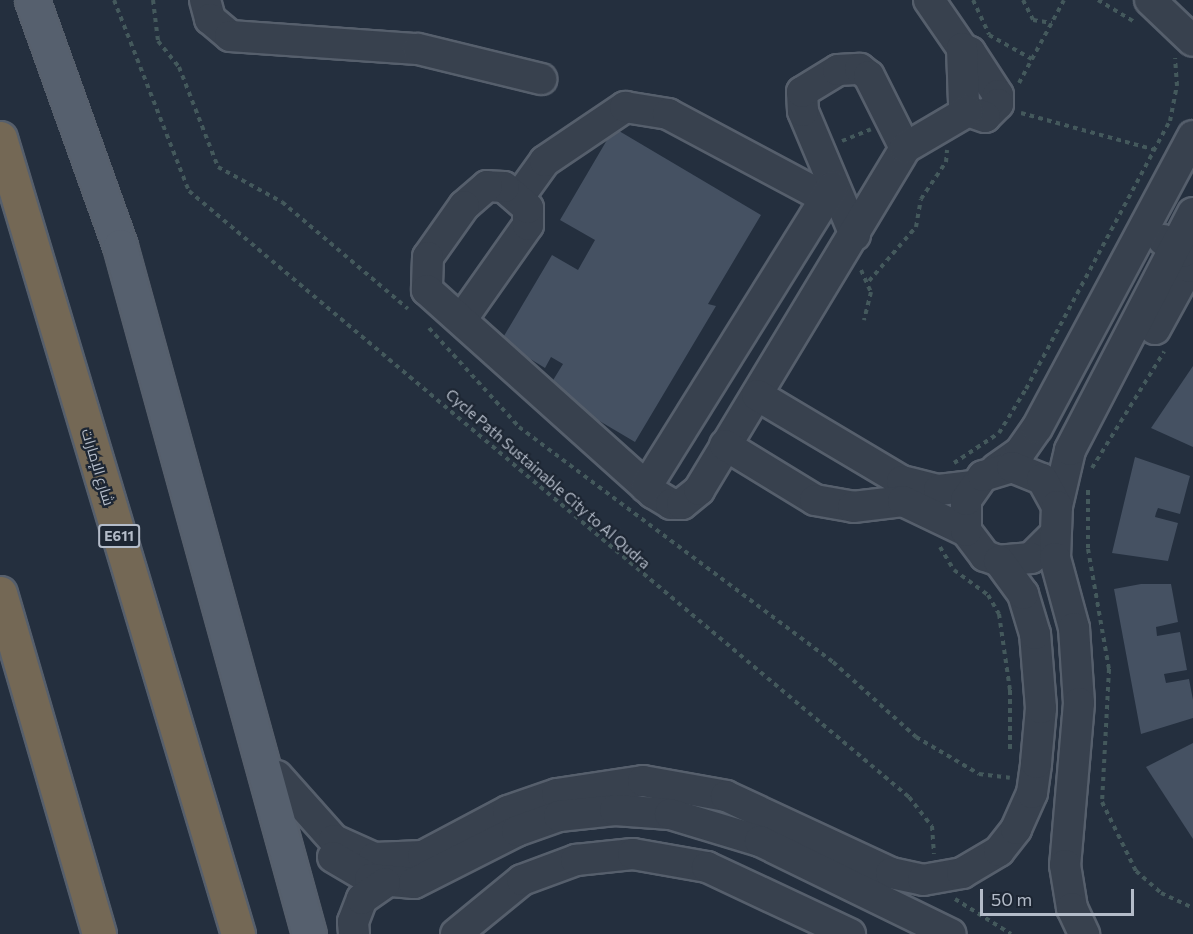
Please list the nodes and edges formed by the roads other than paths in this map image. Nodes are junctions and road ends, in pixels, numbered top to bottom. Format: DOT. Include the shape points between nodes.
graph roads {
  1 [pos="32,0"];
  2 [pos="929,0"];
  3 [pos="206,2"];
  4 [pos="1152,11"];
  5 [pos="1193,17"];
  6 [pos="1183,45"];
  7 [pos="541,79"];
  8 [pos="1193,136"];
  9 [pos="0,138"];
  10 [pos="905,148"];
  11 [pos="829,192"];
  12 [pos="519,197"];
  13 [pos="1193,213"];
  14 [pos="1143,229"];
  15 [pos="850,242"];
  16 [pos="1175,247"];
  17 [pos="461,320"];
  18 [pos="1095,321"];
  19 [pos="747,323"];
  20 [pos="1128,339"];
  21 [pos="787,346"];
  22 [pos="757,395"];
  23 [pos="725,445"];
  24 [pos="985,478"];
  25 [pos="646,487"];
  26 [pos="935,501"];
  27 [pos="1057,506"];
  28 [pos="966,531"];
  29 [pos="1053,536"];
  30 [pos="999,561"];
  31 [pos="0,593"];
  32 [pos="239,686"];
  33 [pos="277,776"];
  34 [pos="82,877"];
  35 [pos="385,883"];
  36 [pos="486,904"];
  37 [pos="83,934"];
  38 [pos="99,934"];
  39 [pos="238,934"];
  40 [pos="309,934"];
  41 [pos="354,934"];
  42 [pos="437,934"];
  43 [pos="456,934"];
  44 [pos="850,934"];
  45 [pos="951,934"];
  46 [pos="1084,934"];
  1 -- 32 [label="main road" via="120,246"];
  2 -- 10 [label="street" via="962,48 970,52 998,95 998,104 985,117 968,111"];
  3 -- 7 [label="street" via="210,19 230,36 417,49"];
  4 -- 5 [label="street"];
  4 -- 6 [label="street"];
  8 -- 14 [label="street"];
  9 -- 39 [label="highway, شارع الإمارات / E611"];
  10 -- 11 [label="street" via="869,76 860,69 849,67 816,79 802,92 800,102 819,151"];
  10 -- 15 [label="street"];
  11 -- 12 [label="street" via="668,114 625,107 606,114 545,161"];
  11 -- 15 [label="street"];
  11 -- 19 [label="street"];
  12 -- 17 [label="street" via="528,208 528,225"];
  12 -- 17 [label="street" via="504,187 487,186 474,194 428,257 427,290"];
  13 -- 16 [label="street"];
  14 -- 16 [label="street"];
  14 -- 18 [label="street"];
  15 -- 21 [label="street"];
  16 -- 20 [label="street"];
  17 -- 25 [label="street"];
  18 -- 20 [label="street"];
  18 -- 24 [label="street" via="1029,441"];
  19 -- 21 [label="street"];
  19 -- 25 [label="street"];
  20 -- 27 [label="street" via="1064,464"];
  21 -- 22 [label="street"];
  22 -- 23 [label="street"];
  22 -- 26 [label="street"];
  23 -- 25 [label="street" via="692,499 671,504"];
  23 -- 26 [label="street" via="815,500 853,507 894,499"];
  24 -- 26 [label="street"];
  24 -- 27 [label="street" via="1012,467 1042,478"];
  24 -- 28 [label="street" via="963,516"];
  26 -- 28 [label="street"];
  27 -- 29 [label="street"];
  28 -- 30 [label="street" via="973,545"];
  29 -- 30 [label="street" via="1031,558"];
  29 -- 46 [label="street" via="1074,628 1079,703 1065,865 1072,908"];
  30 -- 33 [label="street" via="1023,594 1035,634 1041,708 1032,793 999,851 978,867 937,880 891,873 726,796 643,782 557,794 508,811 423,856 374,858 334,840"];
  31 -- 34 [label="highway"];
  32 -- 33 [label="street"];
  32 -- 40 [label="main road"];
  33 -- 35 [label="street" via="307,836 357,873"];
  34 -- 37 [label="highway"];
  34 -- 38 [label="highway"];
  35 -- 41 [label="street" via="362,899 353,922"];
  35 -- 45 [label="street" via="427,880 518,831 559,816 642,811 731,829"];
  36 -- 42 [label="street" via="458,913"];
  36 -- 43 [label="street"];
  36 -- 44 [label="street" via="522,880 576,860 658,855 707,867"];
}
